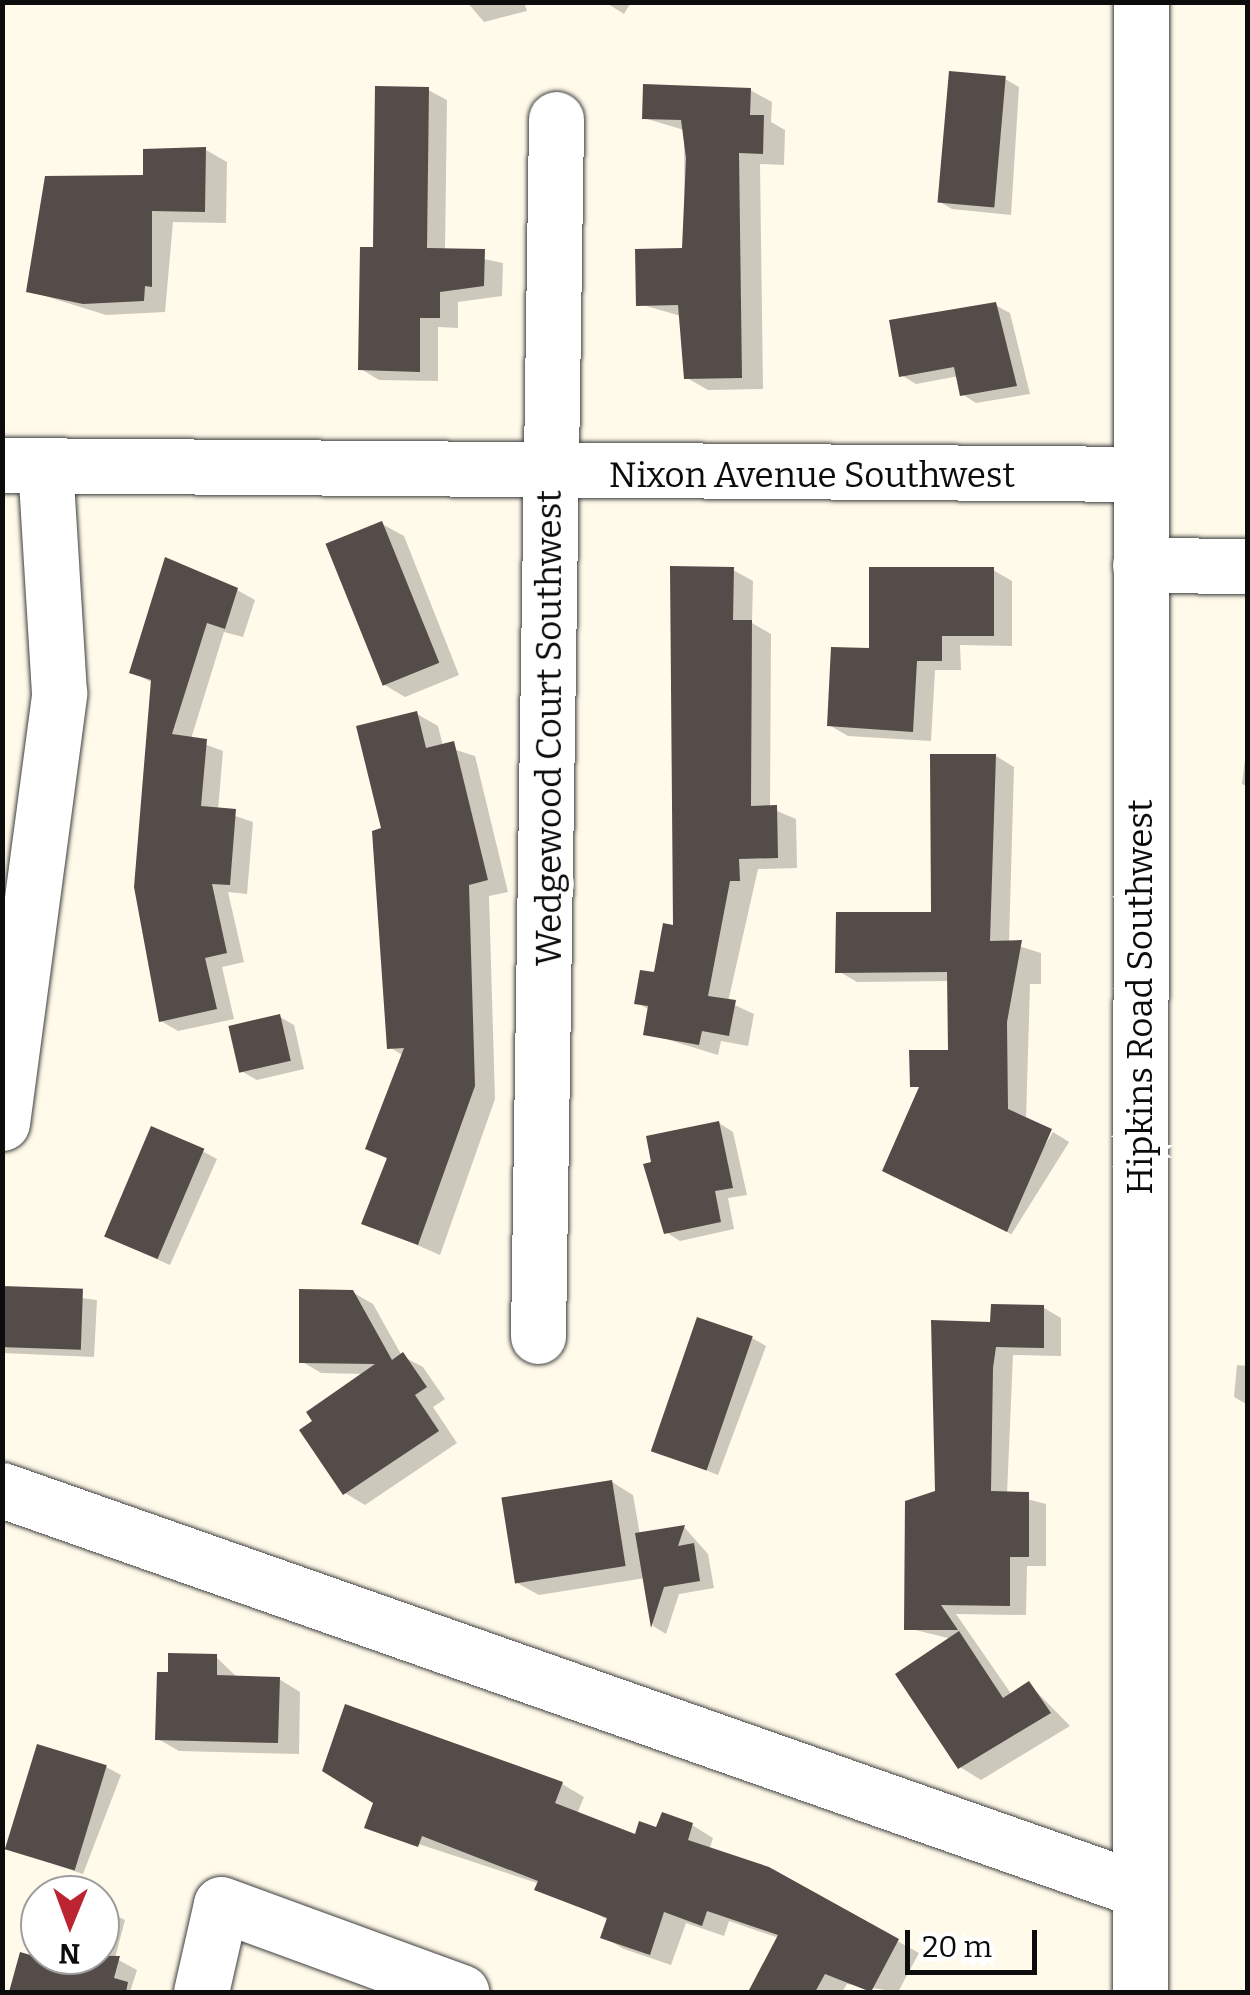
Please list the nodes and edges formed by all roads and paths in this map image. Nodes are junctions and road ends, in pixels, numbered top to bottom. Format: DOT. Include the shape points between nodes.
graph roads {
  1 [pos="1141,2"];
  2 [pos="556,119"];
  3 [pos="24,465"];
  4 [pos="1141,474"];
  5 [pos="549,475"];
  6 [pos="1140,565"];
  7 [pos="1248,566"];
  8 [pos="2,1123"];
  9 [pos="538,1336"];
  10 [pos="2,1490"];
  11 [pos="1140,1890"];
  12 [pos="201,1992"];
  13 [pos="461,1992"];
  14 [pos="1140,1992"];
  1 -- 4 [label="street, Hipkins Road Southwest"];
  2 -- 5 [label="street, Wedgewood Court Southwest"];
  3 -- 5 [label="street, Nixon Avenue Southwest"];
  3 -- 8 [label="street" via="59,693"];
  4 -- 5 [label="street, Nixon Avenue Southwest"];
  4 -- 6 [label="street, Hipkins Road Southwest"];
  5 -- 9 [label="street, Wedgewood Court Southwest"];
  6 -- 7 [label="street"];
  6 -- 11 [label="street, Hipkins Road Southwest"];
  10 -- 11 [label="street"];
  11 -- 14 [label="street, Hipkins Road Southwest"];
  12 -- 13 [label="street" via="221,1904"];
}
